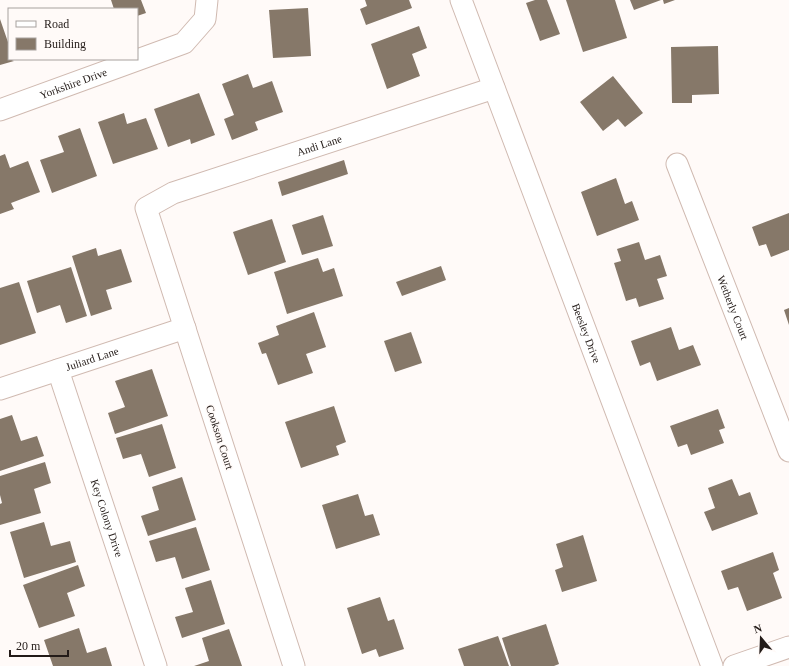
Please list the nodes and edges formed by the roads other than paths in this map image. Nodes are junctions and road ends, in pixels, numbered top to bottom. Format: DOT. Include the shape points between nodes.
graph roads {
  1 [pos="461,0"];
  2 [pos="206,10"];
  3 [pos="137,60"];
  4 [pos="138,60"];
  5 [pos="494,88"];
  6 [pos="0,110"];
  7 [pos="677,164"];
  8 [pos="146,208"];
  9 [pos="185,328"];
  10 [pos="58,370"];
  11 [pos="0,388"];
  12 [pos="789,451"];
  13 [pos="789,648"];
  14 [pos="156,666"];
  15 [pos="294,666"];
  16 [pos="712,666"];
  17 [pos="734,666"];
  1 -- 5 [label="street, Beesley Drive"];
  2 -- 4 [label="street, Yorkshire Drive" via="184,43"];
  3 -- 6 [label="street, Yorkshire Drive"];
  5 -- 8 [label="street, Andi Lane" via="173,193"];
  5 -- 16 [label="street, Beesley Drive"];
  7 -- 12 [label="street, Wetherly Court"];
  8 -- 9 [label="street, Cookson Court"];
  9 -- 10 [label="street, Juliard Lane"];
  9 -- 15 [label="street, Cookson Court"];
  10 -- 11 [label="street, Juliard Lane"];
  10 -- 14 [label="street, Key Colony Drive"];
  13 -- 17 [label="street"];
}
